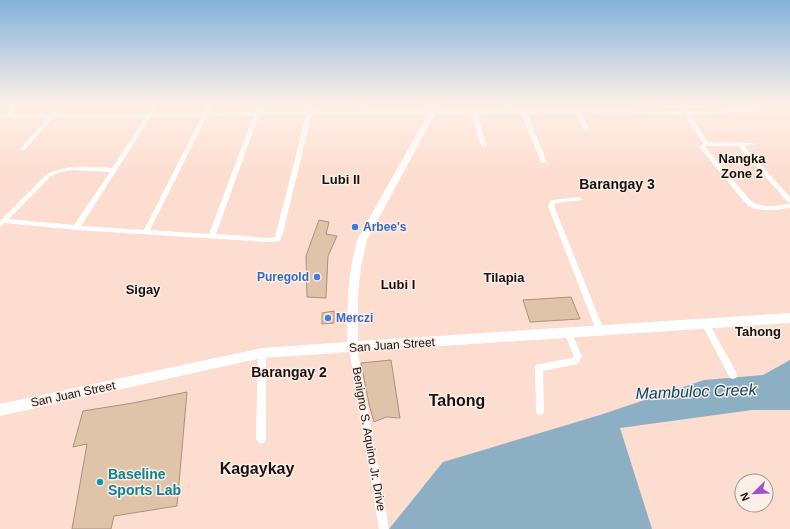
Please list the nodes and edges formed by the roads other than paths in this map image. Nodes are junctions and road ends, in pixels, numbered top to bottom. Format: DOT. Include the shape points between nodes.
graph roads {
  1 [pos="41,129"];
  2 [pos="142,129"];
  3 [pos="199,129"];
  4 [pos="253,129"];
  5 [pos="306,129"];
  6 [pos="420,129"];
  7 [pos="478,129"];
  8 [pos="530,129"];
  9 [pos="697,129"];
  10 [pos="706,144"];
  11 [pos="740,144"];
  12 [pos="753,144"];
  13 [pos="484,145"];
  14 [pos="23,149"];
  15 [pos="544,162"];
  16 [pos="114,170"];
  17 [pos="579,199"];
  18 [pos="790,201"];
  19 [pos="790,206"];
  20 [pos="2,223"];
  21 [pos="76,228"];
  22 [pos="146,232"];
  23 [pos="212,236"];
  24 [pos="790,318"];
  25 [pos="704,323"];
  26 [pos="600,330"];
  27 [pos="568,333"];
  28 [pos="353,348"];
  29 [pos="262,353"];
  30 [pos="733,375"];
  31 [pos="0,410"];
  32 [pos="540,411"];
  33 [pos="260,439"];
  34 [pos="384,529"];
  1 -- 14 [label="street"];
  2 -- 16 [label="street"];
  3 -- 22 [label="street"];
  4 -- 23 [label="street"];
  5 -- 23 [label="street" via="278,239"];
  6 -- 28 [label="street, Benigno S. Aquino Jr. Drive" via="362,240 353,281"];
  7 -- 13 [label="street"];
  8 -- 15 [label="street"];
  9 -- 10 [label="street"];
  10 -- 11 [label="street"];
  10 -- 19 [label="street" via="702,146 754,207"];
  11 -- 12 [label="street"];
  11 -- 18 [label="street"];
  16 -- 20 [label="street" via="58,169"];
  16 -- 21 [label="street"];
  17 -- 26 [label="street" via="555,201 552,206"];
  20 -- 21 [label="street"];
  21 -- 22 [label="street"];
  22 -- 23 [label="street"];
  24 -- 25 [label="street, San Juan Street"];
  25 -- 26 [label="street, San Juan Street"];
  25 -- 30 [label="street"];
  26 -- 27 [label="street, San Juan Street"];
  27 -- 28 [label="street, San Juan Street"];
  27 -- 32 [label="street" via="578,356 575,361 539,368"];
  28 -- 29 [label="street, San Juan Street"];
  28 -- 34 [label="street, Benigno S. Aquino Jr. Drive"];
  29 -- 31 [label="street, San Juan Street"];
  29 -- 33 [label="street"];
}
